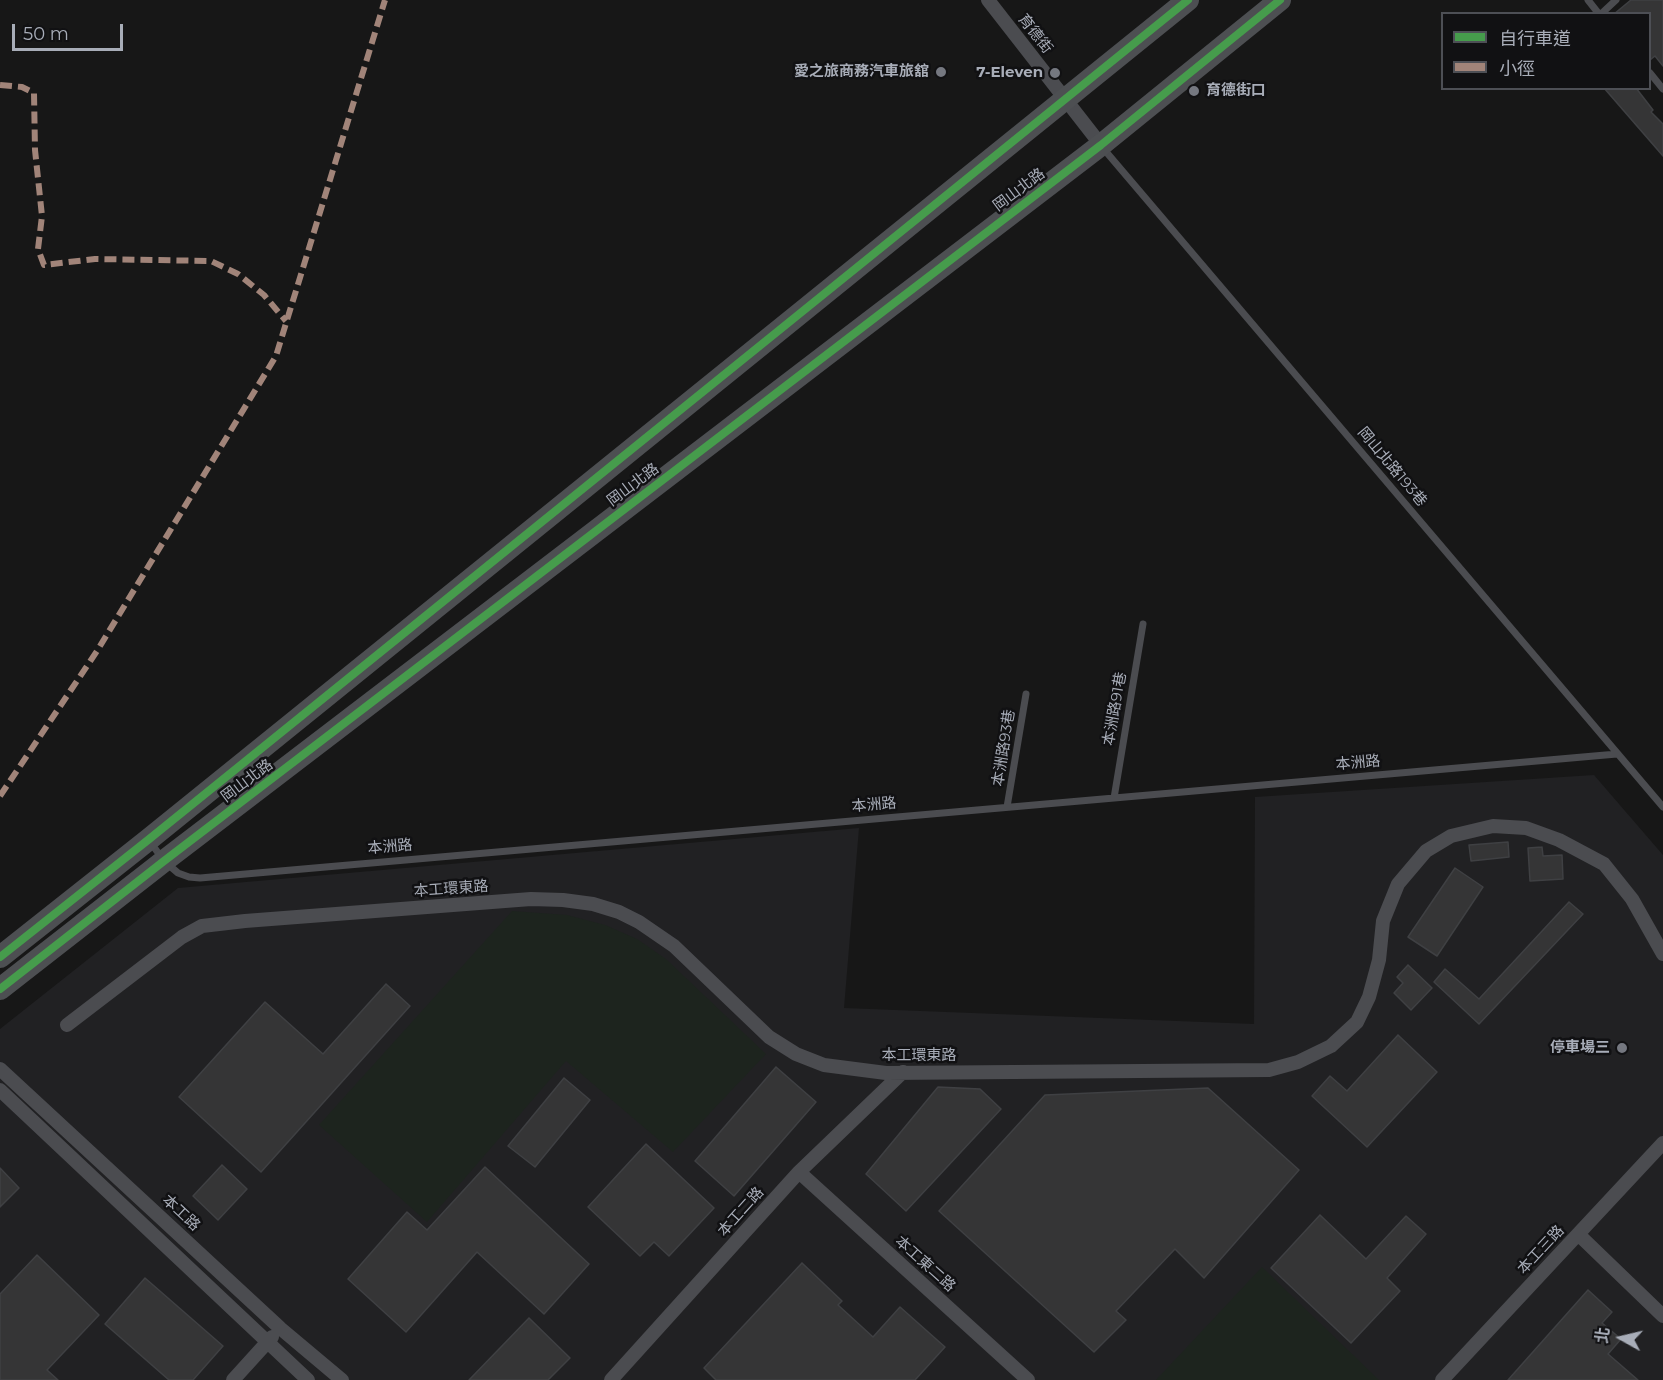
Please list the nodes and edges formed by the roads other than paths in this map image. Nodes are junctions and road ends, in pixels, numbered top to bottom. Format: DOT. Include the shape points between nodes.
graph roads {
  1 [pos="988,0"];
  2 [pos="1188,0"];
  3 [pos="1280,0"];
  4 [pos="1588,0"];
  5 [pos="1616,0"];
  6 [pos="1598,12"];
  7 [pos="1602,12"];
  8 [pos="1651,74"];
  9 [pos="1663,89"];
  10 [pos="1064,99"];
  11 [pos="1101,145"];
  12 [pos="1143,624"];
  13 [pos="1026,694"];
  14 [pos="1617,754"];
  15 [pos="1114,798"];
  16 [pos="1007,807"];
  17 [pos="1663,807"];
  18 [pos="148,840"];
  19 [pos="164,861"];
  20 [pos="1663,954"];
  21 [pos="0,957"];
  22 [pos="0,989"];
  23 [pos="67,1025"];
  24 [pos="0,1069"];
  25 [pos="903,1072"];
  26 [pos="0,1090"];
  27 [pos="1663,1143"];
  28 [pos="799,1172"];
  29 [pos="1578,1234"];
  30 [pos="1663,1316"];
  31 [pos="280,1328"];
  32 [pos="267,1342"];
  33 [pos="233,1380"];
  34 [pos="308,1380"];
  35 [pos="342,1380"];
  36 [pos="611,1380"];
  37 [pos="1028,1380"];
  38 [pos="1442,1380"];
  1 -- 10 [label="street, 育德街"];
  2 -- 10 [label="main road, 岡山北路"];
  3 -- 11 [label="main road, 岡山北路"];
  4 -- 6 [label="lane"];
  5 -- 7 [label="lane"];
  8 -- 9 [label="lane"];
  10 -- 11 [label="street, 育德街"];
  10 -- 18 [label="main road, 岡山北路"];
  11 -- 14 [label="lane, 岡山北路193巷"];
  11 -- 19 [label="main road, 岡山北路"];
  12 -- 15 [label="lane, 本洲路91巷"];
  13 -- 16 [label="lane, 本洲路93巷"];
  14 -- 15 [label="lane, 本洲路"];
  14 -- 17 [label="lane, 岡山北路193巷"];
  15 -- 16 [label="lane, 本洲路"];
  16 -- 19 [label="lane, 本洲路" via="200,878 178,873"];
  18 -- 19 [label="lane, 本洲路"];
  18 -- 21 [label="main road, 岡山北路"];
  19 -- 22 [label="main road, 岡山北路"];
  20 -- 25 [label="street, 本工環東路" via="1632,899 1604,864 1526,828 1493,826 1451,836 1426,851 1398,884 1383,921 1379,960 1369,997 1357,1022 1331,1046 1298,1062 1269,1070"];
  23 -- 25 [label="street, 本工環東路" via="202,926 531,899 563,900 593,904 639,922 674,946 769,1037 796,1054 824,1065"];
  24 -- 31 [label="street, 本工路"];
  25 -- 28 [label="street, 本工二路"];
  26 -- 32 [label="street"];
  27 -- 29 [label="street, 本工三路"];
  28 -- 36 [label="street, 本工二路"];
  28 -- 37 [label="street, 本工東二路"];
  29 -- 30 [label="street"];
  29 -- 38 [label="street, 本工三路"];
  31 -- 32 [label="street"];
  31 -- 35 [label="street, 本工路"];
  32 -- 33 [label="street"];
  32 -- 34 [label="street"];
}
